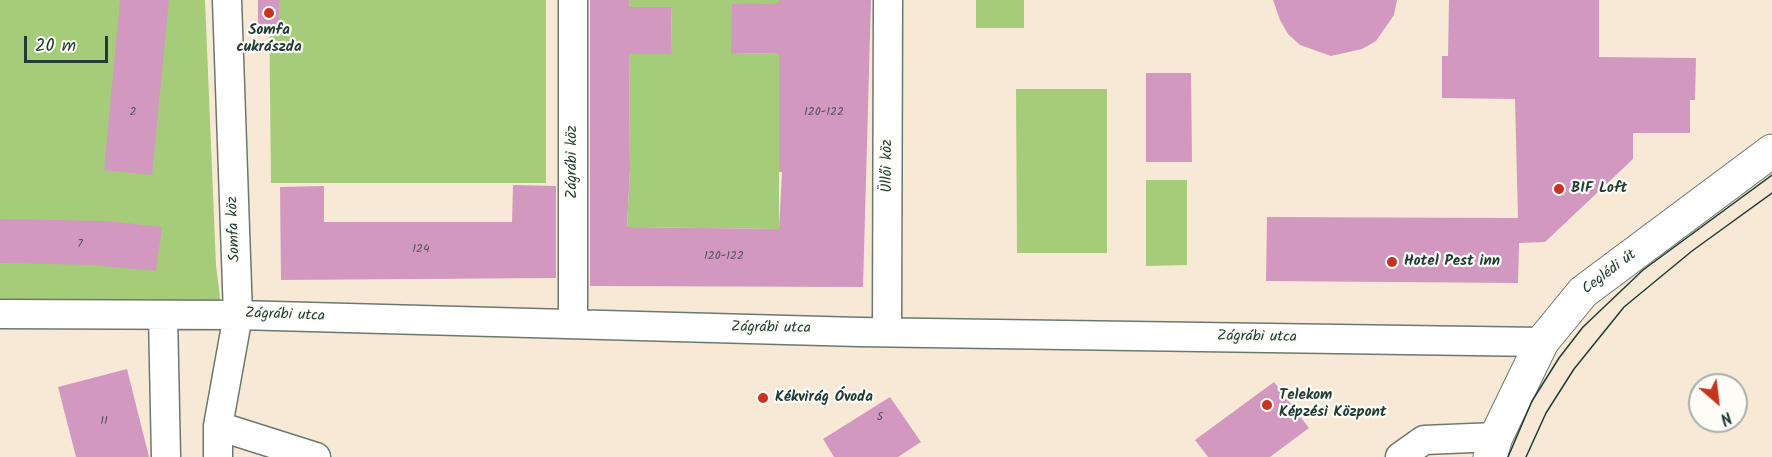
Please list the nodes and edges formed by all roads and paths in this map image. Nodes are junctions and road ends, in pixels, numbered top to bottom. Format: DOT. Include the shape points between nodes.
graph roads {
  1 [pos="226,0"];
  2 [pos="573,0"];
  3 [pos="888,0"];
  4 [pos="1772,151"];
  5 [pos="0,314"];
  6 [pos="163,315"];
  7 [pos="238,315"];
  8 [pos="573,324"];
  9 [pos="887,332"];
  10 [pos="1542,342"];
  11 [pos="218,426"];
  12 [pos="1493,447"];
  13 [pos="166,457"];
  14 [pos="218,457"];
  15 [pos="316,457"];
  16 [pos="1400,457"];
  1 -- 7 [label="street, Somfa köz"];
  2 -- 8 [label="street, Zágrábi köz"];
  3 -- 9 [label="street, Üllői köz"];
  4 -- 10 [label="street, Ceglédi út" via="1583,292"];
  5 -- 6 [label="street, Zágrábi utca"];
  6 -- 7 [label="street, Zágrábi utca"];
  6 -- 13 [label="street"];
  7 -- 8 [label="street, Zágrábi utca"];
  7 -- 11 [label="street, Somfa köz"];
  8 -- 9 [label="street, Zágrábi utca"];
  9 -- 10 [label="street, Zágrábi utca"];
  10 -- 12 [label="street, Ceglédi út"];
  11 -- 14 [label="street, Somfa köz"];
  11 -- 15 [label="street"];
  12 -- 16 [label="street" via="1424,440"];
}
